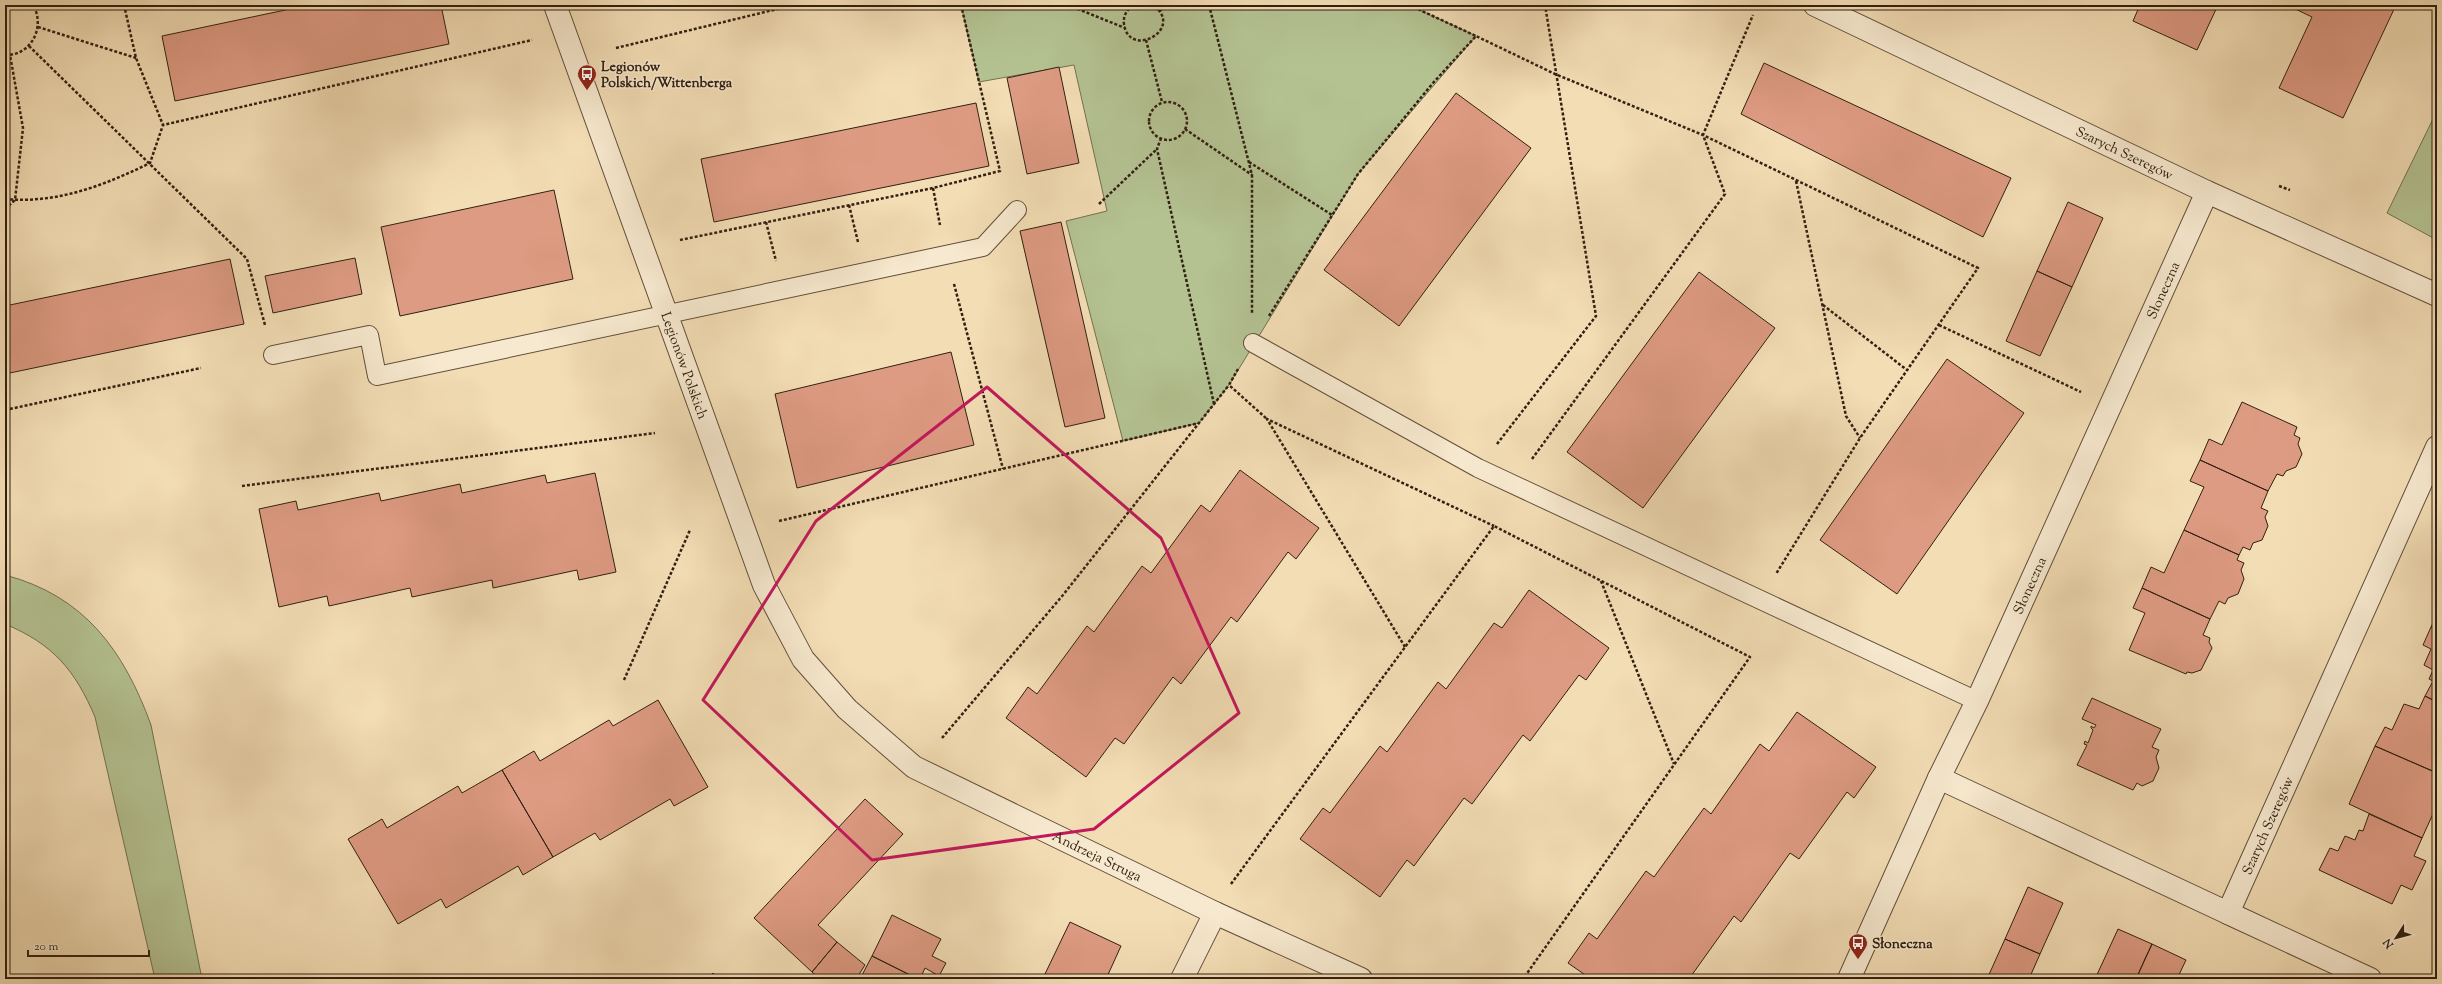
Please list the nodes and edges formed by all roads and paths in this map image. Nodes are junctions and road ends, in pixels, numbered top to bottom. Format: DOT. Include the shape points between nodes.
graph roads {
  1 [pos="33,5"];
  2 [pos="124,5"];
  3 [pos="555,5"];
  4 [pos="794,5"];
  5 [pos="961,5"];
  6 [pos="1068,5"];
  7 [pos="1133,5"];
  8 [pos="1153,5"];
  9 [pos="1164,5"];
  10 [pos="1209,5"];
  11 [pos="1409,5"];
  12 [pos="1545,5"];
  13 [pos="1815,5"];
  14 [pos="1160,11"];
  15 [pos="1753,15"];
  16 [pos="38,27"];
  17 [pos="1126,28"];
  18 [pos="1476,36"];
  19 [pos="533,40"];
  20 [pos="1146,40"];
  21 [pos="29,46"];
  22 [pos="616,48"];
  23 [pos="5,55"];
  24 [pos="10,55"];
  25 [pos="136,58"];
  26 [pos="1556,74"];
  27 [pos="1162,102"];
  28 [pos="163,124"];
  29 [pos="1185,129"];
  30 [pos="1703,135"];
  31 [pos="1161,138"];
  32 [pos="1157,149"];
  33 [pos="1249,161"];
  34 [pos="150,163"];
  35 [pos="1252,175"];
  36 [pos="1796,181"];
  37 [pos="933,188"];
  38 [pos="2207,192"];
  39 [pos="5,199"];
  40 [pos="15,200"];
  41 [pos="1099,204"];
  42 [pos="849,205"];
  43 [pos="5,209"];
  44 [pos="1017,210"];
  45 [pos="1332,215"];
  46 [pos="766,222"];
  47 [pos="680,240"];
  48 [pos="946,254"];
  49 [pos="865,271"];
  50 [pos="784,288"];
  51 [pos="2437,295"];
  52 [pos="1822,304"];
  53 [pos="667,314"];
  54 [pos="1938,325"];
  55 [pos="1253,343"];
  56 [pos="273,355"];
  57 [pos="201,368"];
  58 [pos="1907,370"];
  59 [pos="1229,385"];
  60 [pos="2083,394"];
  61 [pos="1214,404"];
  62 [pos="5,410"];
  63 [pos="1267,419"];
  64 [pos="1199,423"];
  65 [pos="655,433"];
  66 [pos="1860,438"];
  67 [pos="2437,447"];
  68 [pos="1004,468"];
  69 [pos="1478,468"];
  70 [pos="1513,483"];
  71 [pos="242,486"];
  72 [pos="779,521"];
  73 [pos="1494,526"];
  74 [pos="690,530"];
  75 [pos="1601,581"];
  76 [pos="1760,600"];
  77 [pos="1405,647"];
  78 [pos="624,680"];
  79 [pos="1977,701"];
  80 [pos="847,709"];
  81 [pos="942,738"];
  82 [pos="1674,765"];
  83 [pos="1939,778"];
  84 [pos="1231,884"];
  85 [pos="1215,913"];
  86 [pos="2228,913"];
  87 [pos="1182,979"];
  88 [pos="1361,979"];
  89 [pos="1522,979"];
  90 [pos="1850,979"];
  91 [pos="2370,979"];
  1 -- 16 [label="path" via="38,16"];
  2 -- 25 [label="path"];
  3 -- 53 [label="street, Legionów Polskich"];
  4 -- 22 [label="path"];
  5 -- 37 [label="path" via="1000,171"];
  6 -- 17 [label="path"];
  7 -- 17 [label="path" via="1126,13"];
  8 -- 14 [label="path"];
  9 -- 14 [label="path"];
  10 -- 33 [label="path"];
  11 -- 18 [label="path"];
  12 -- 26 [label="path"];
  13 -- 38 [label="street, Szarych Szeregów"];
  14 -- 20 [label="path" via="1163,20 1160,32"];
  15 -- 30 [label="path"];
  16 -- 21 [label="path" via="36,37"];
  16 -- 25 [label="path"];
  17 -- 20 [label="path" via="1131,36"];
  18 -- 26 [label="path"];
  18 -- 45 [label="path" via="1433,83 1358,174"];
  19 -- 28 [label="path"];
  20 -- 27 [label="path"];
  21 -- 24 [label="path"];
  21 -- 34 [label="path"];
  23 -- 24 [label="path"];
  24 -- 40 [label="path" via="23,128"];
  25 -- 28 [label="path"];
  26 -- 30 [label="path"];
  26 -- 69 [label="path" via="1596,316"];
  27 -- 29 [label="path" via="1177,104 1182,108 1187,119"];
  27 -- 31 [label="path" via="1154,107 1149,118 1151,131"];
  28 -- 34 [label="path"];
  29 -- 31 [label="path" via="1173,139"];
  29 -- 35 [label="path"];
  30 -- 36 [label="path"];
  30 -- 70 [label="path" via="1725,194"];
  31 -- 32 [label="path"];
  32 -- 41 [label="path"];
  32 -- 61 [label="path"];
  33 -- 35 [label="path"];
  33 -- 45 [label="path"];
  34 -- 40 [label="path" via="78,194"];
  34 -- 56 [label="path" via="247,259"];
  35 -- 55 [label="path"];
  36 -- 52 [label="path"];
  36 -- 54 [label="path" via="1978,268"];
  37 -- 42 [label="path"];
  37 -- 48 [label="path"];
  38 -- 51 [label="street, Szarych Szeregów"];
  38 -- 79 [label="street, Słoneczna"];
  39 -- 40 [label="path"];
  40 -- 43 [label="path"];
  42 -- 46 [label="path"];
  42 -- 49 [label="path"];
  44 -- 48 [label="lane" via="983,247"];
  45 -- 55 [label="path"];
  46 -- 47 [label="path"];
  46 -- 50 [label="path"];
  48 -- 49 [label="lane"];
  48 -- 68 [label="path"];
  49 -- 50 [label="lane"];
  50 -- 53 [label="lane"];
  52 -- 58 [label="path"];
  52 -- 66 [label="path" via="1846,416"];
  53 -- 56 [label="lane" via="377,376 369,335"];
  53 -- 80 [label="street, Legionów Polskich" via="764,585 803,659"];
  54 -- 58 [label="path"];
  54 -- 60 [label="path"];
  55 -- 59 [label="path"];
  55 -- 69 [label="lane"];
  57 -- 62 [label="path"];
  58 -- 66 [label="path"];
  59 -- 61 [label="path"];
  59 -- 63 [label="path"];
  61 -- 64 [label="path"];
  63 -- 73 [label="path"];
  63 -- 77 [label="path"];
  64 -- 68 [label="path"];
  64 -- 81 [label="path" via="1063,595"];
  65 -- 71 [label="path"];
  66 -- 76 [label="path"];
  67 -- 86 [label="street, Szarych Szeregów"];
  68 -- 72 [label="path"];
  69 -- 70 [label="lane"];
  70 -- 76 [label="lane"];
  73 -- 75 [label="path"];
  73 -- 77 [label="path"];
  74 -- 78 [label="path"];
  75 -- 82 [label="path"];
  75 -- 82 [label="path" via="1750,657"];
  76 -- 79 [label="lane"];
  77 -- 84 [label="path"];
  79 -- 83 [label="street, Słoneczna"];
  80 -- 85 [label="street, Andrzeja Struga" via="914,767"];
  82 -- 89 [label="path"];
  83 -- 86 [label="street"];
  83 -- 90 [label="street, Słoneczna"];
  85 -- 87 [label="street"];
  85 -- 88 [label="street, Andrzeja Struga"];
  86 -- 91 [label="street"];
}
